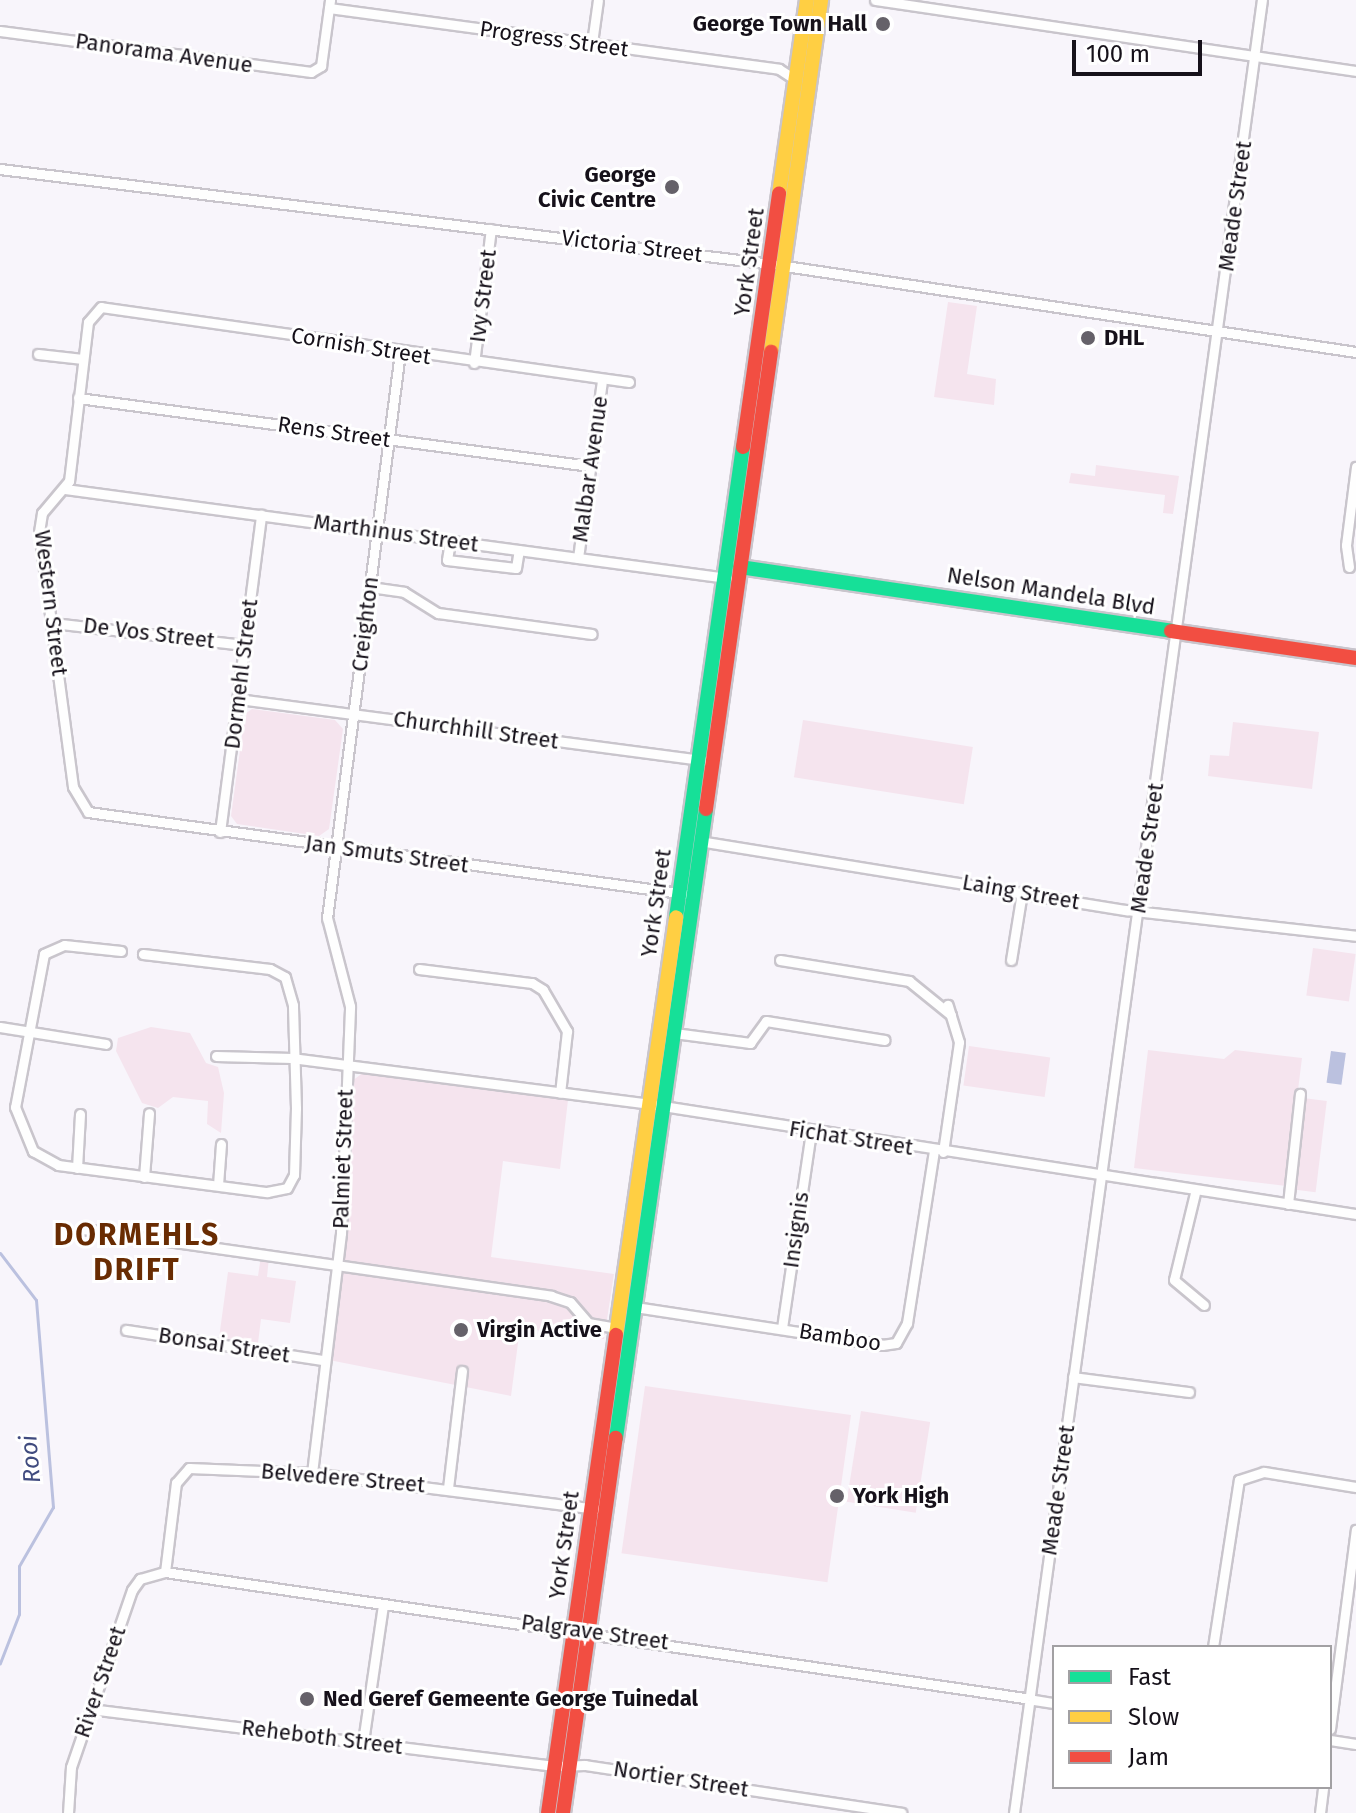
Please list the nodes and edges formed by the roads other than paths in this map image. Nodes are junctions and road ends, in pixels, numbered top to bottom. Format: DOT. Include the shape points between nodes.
graph roads {
  1 [pos="318,0"];
  2 [pos="598,0"];
  3 [pos="807,0"];
  4 [pos="821,0"];
  5 [pos="875,0"];
  6 [pos="1262,0"];
  7 [pos="330,3"];
  8 [pos="0,31"];
  9 [pos="592,43"];
  10 [pos="1255,58"];
  11 [pos="799,59"];
  12 [pos="779,69"];
  13 [pos="1356,71"];
  14 [pos="796,80"];
  15 [pos="0,169"];
  16 [pos="491,229"];
  17 [pos="777,265"];
  18 [pos="1217,331"];
  19 [pos="400,352"];
  20 [pos="1356,352"];
  21 [pos="38,354"];
  22 [pos="83,359"];
  23 [pos="474,363"];
  24 [pos="602,381"];
  25 [pos="629,382"];
  26 [pos="78,398"];
  27 [pos="389,439"];
  28 [pos="590,466"];
  29 [pos="1356,467"];
  30 [pos="65,489"];
  31 [pos="261,515"];
  32 [pos="377,531"];
  33 [pos="450,541"];
  34 [pos="519,550"];
  35 [pos="578,558"];
  36 [pos="740,567"];
  37 [pos="1349,567"];
  38 [pos="727,578"];
  39 [pos="370,587"];
  40 [pos="53,623"];
  41 [pos="1177,632"];
  42 [pos="592,634"];
  43 [pos="244,645"];
  44 [pos="1356,658"];
  45 [pos="238,699"];
  46 [pos="354,714"];
  47 [pos="706,761"];
  48 [pos="82,808"];
  49 [pos="220,832"];
  50 [pos="694,840"];
  51 [pos="336,847"];
  52 [pos="1022,892"];
  53 [pos="687,894"];
  54 [pos="1138,910"];
  55 [pos="1356,936"];
  56 [pos="121,951"];
  57 [pos="143,954"];
  58 [pos="780,960"];
  59 [pos="1011,960"];
  60 [pos="419,969"];
  61 [pos="0,1027"];
  62 [pos="30,1032"];
  63 [pos="674,1033"];
  64 [pos="884,1040"];
  65 [pos="106,1044"];
  66 [pos="216,1056"];
  67 [pos="292,1058"];
  68 [pos="346,1065"];
  69 [pos="560,1093"];
  70 [pos="1300,1094"];
  71 [pos="657,1105"];
  72 [pos="149,1113"];
  73 [pos="80,1114"];
  74 [pos="811,1132"];
  75 [pos="221,1144"];
  76 [pos="939,1152"];
  77 [pos="77,1168"];
  78 [pos="144,1177"];
  79 [pos="1099,1177"];
  80 [pos="218,1185"];
  81 [pos="1195,1193"];
  82 [pos="1288,1204"];
  83 [pos="1356,1214"];
  84 [pos="83,1229"];
  85 [pos="337,1262"];
  86 [pos="1204,1305"];
  87 [pos="635,1307"];
  88 [pos="617,1328"];
  89 [pos="782,1328"];
  90 [pos="126,1330"];
  91 [pos="323,1360"];
  92 [pos="462,1371"];
  93 [pos="1073,1377"];
  94 [pos="1189,1392"];
  95 [pos="312,1473"];
  96 [pos="1356,1487"];
  97 [pos="448,1488"];
  98 [pos="598,1509"];
  99 [pos="1356,1530"];
  100 [pos="165,1572"];
  101 [pos="383,1605"];
  102 [pos="582,1629"];
  103 [pos="1213,1645"];
  104 [pos="1029,1699"];
  105 [pos="1052,1703"];
  106 [pos="90,1709"];
  107 [pos="1332,1714"];
  108 [pos="1332,1740"];
  109 [pos="363,1742"];
  110 [pos="1356,1744"];
  111 [pos="562,1765"];
  112 [pos="1323,1789"];
  113 [pos="68,1813"];
  114 [pos="548,1813"];
  115 [pos="563,1813"];
  116 [pos="901,1813"];
  117 [pos="1014,1813"];
  118 [pos="1320,1813"];
  1 -- 7 [label="street, Progress Street"];
  2 -- 9 [label="street"];
  3 -- 11 [label="main road, York Street"];
  4 -- 17 [label="main road, York Street"];
  5 -- 10 [label="street"];
  6 -- 10 [label="street, Meade Street"];
  7 -- 8 [label="street, Panorama Avenue" via="322,61 315,71"];
  7 -- 9 [label="street, Progress Street"];
  9 -- 12 [label="street, Progress Street"];
  10 -- 13 [label="street"];
  10 -- 18 [label="street, Meade Street"];
  11 -- 12 [label="street"];
  11 -- 14 [label="main road, York Street"];
  12 -- 14 [label="street, Progress Street"];
  14 -- 17 [label="main road, York Street"];
  15 -- 16 [label="street, Victoria Street"];
  16 -- 17 [label="street, Victoria Street"];
  16 -- 23 [label="street, Ivy Street"];
  17 -- 18 [label="street, Victoria Street"];
  17 -- 36 [label="main road, York Street"];
  17 -- 38 [label="main road, York Street"];
  18 -- 20 [label="street, Victoria Street"];
  18 -- 41 [label="street, Meade Street"];
  19 -- 22 [label="street, Cornish Street" via="110,307 93,312"];
  19 -- 23 [label="street, Cornish Street"];
  19 -- 27 [label="street, Creighton"];
  21 -- 22 [label="street"];
  22 -- 26 [label="street"];
  23 -- 24 [label="street, Cornish Street"];
  24 -- 25 [label="street, Cornish Street"];
  24 -- 28 [label="street, Malbar Avenue"];
  26 -- 27 [label="street, Rens Street"];
  26 -- 30 [label="street"];
  27 -- 28 [label="street, Rens Street"];
  27 -- 32 [label="street, Creighton"];
  28 -- 35 [label="street, Malbar Avenue"];
  29 -- 37 [label="street" via="1346,545"];
  30 -- 31 [label="street, Marthinus Street"];
  30 -- 40 [label="street, Western Street" via="39,522"];
  31 -- 32 [label="street, Marthinus Street"];
  31 -- 43 [label="street, Dormehl Street"];
  32 -- 33 [label="street, Marthinus Street"];
  32 -- 39 [label="street, Creighton"];
  33 -- 34 [label="street, Marthinus Street"];
  33 -- 34 [label="street" via="447,560 516,568"];
  34 -- 35 [label="street, Marthinus Street"];
  35 -- 38 [label="street, Marthinus Street"];
  36 -- 38 [label="main road"];
  36 -- 41 [label="main road, Nelson Mandela Blvd"];
  36 -- 47 [label="main road, York Street"];
  38 -- 47 [label="main road, York Street"];
  39 -- 42 [label="street" via="404,592 438,613"];
  39 -- 46 [label="street, Creighton"];
  40 -- 43 [label="street, De Vos Street"];
  40 -- 48 [label="street, Western Street" via="73,787"];
  41 -- 44 [label="main road, Nelson Mandela Blvd"];
  41 -- 54 [label="street, Meade Street"];
  43 -- 45 [label="street, Dormehl Street"];
  45 -- 46 [label="street, Churchhill Street"];
  45 -- 49 [label="street, Dormehl Street"];
  46 -- 47 [label="street, Churchhill Street"];
  46 -- 51 [label="street, Creighton"];
  47 -- 50 [label="main road, York Street"];
  48 -- 49 [label="street, Jan Smuts Street" via="105,817"];
  49 -- 51 [label="street, Jan Smuts Street"];
  50 -- 52 [label="street, Laing Street"];
  50 -- 53 [label="main road, York Street"];
  51 -- 53 [label="street, Jan Smuts Street"];
  51 -- 68 [label="street, Palmiet Street" via="327,927 350,1000"];
  52 -- 54 [label="street, Laing Street"];
  52 -- 59 [label="street"];
  53 -- 63 [label="main road, York Street"];
  53 -- 71 [label="main road, York Street"];
  54 -- 55 [label="street, Laing Street"];
  54 -- 79 [label="street, Meade Street"];
  56 -- 62 [label="street" via="64,945 47,950"];
  57 -- 67 [label="street" via="278,971 291,992"];
  58 -- 76 [label="street" via="909,981 950,1010 959,1042"];
  60 -- 69 [label="street" via="532,983 543,990 567,1031"];
  61 -- 62 [label="street"];
  62 -- 65 [label="street"];
  62 -- 77 [label="street" via="16,1117 38,1158"];
  63 -- 64 [label="street" via="750,1043 766,1021"];
  63 -- 71 [label="main road, York Street"];
  66 -- 67 [label="street, Fichat Street"];
  67 -- 68 [label="street, Fichat Street"];
  67 -- 80 [label="street" via="292,1182 277,1192"];
  68 -- 69 [label="street, Fichat Street"];
  68 -- 85 [label="street, Palmiet Street"];
  69 -- 71 [label="street, Fichat Street"];
  70 -- 82 [label="street"];
  71 -- 74 [label="street, Fichat Street"];
  71 -- 87 [label="main road, York Street"];
  71 -- 88 [label="main road, York Street"];
  72 -- 78 [label="street"];
  73 -- 77 [label="street"];
  74 -- 76 [label="street, Fichat Street"];
  74 -- 89 [label="street, Insignis"];
  75 -- 80 [label="street"];
  76 -- 79 [label="street, Fichat Street"];
  76 -- 89 [label="street, Bamboo" via="901,1339 882,1345"];
  77 -- 78 [label="street"];
  78 -- 80 [label="street"];
  79 -- 81 [label="street, Fichat Street"];
  79 -- 93 [label="street, Meade Street"];
  81 -- 82 [label="street, Fichat Street"];
  81 -- 86 [label="street" via="1174,1280"];
  82 -- 83 [label="street, Fichat Street"];
  84 -- 85 [label="street"];
  85 -- 88 [label="street" via="564,1299 588,1323"];
  85 -- 91 [label="street, Palmiet Street"];
  87 -- 89 [label="street, Bamboo"];
  87 -- 98 [label="main road, York Street"];
  88 -- 98 [label="main road, York Street"];
  90 -- 91 [label="street, Bonsai Street"];
  91 -- 95 [label="street, Palmiet Street"];
  92 -- 97 [label="street"];
  93 -- 94 [label="street"];
  93 -- 104 [label="street, Meade Street"];
  95 -- 97 [label="street, Belvedere Street"];
  95 -- 100 [label="street, Belvedere Street" via="189,1468 176,1483"];
  96 -- 103 [label="street" via="1254,1472 1239,1480"];
  97 -- 98 [label="street, Belvedere Street"];
  98 -- 102 [label="main road, York Street"];
  99 -- 107 [label="street"];
  100 -- 101 [label="street, Palgrave Street"];
  100 -- 106 [label="street, River Street" via="135,1583"];
  101 -- 102 [label="street, Palgrave Street"];
  101 -- 109 [label="street"];
  102 -- 104 [label="street, Palgrave Street"];
  102 -- 111 [label="main road, York Street"];
  104 -- 105 [label="street, Palgrave Street"];
  104 -- 117 [label="street, Meade Street"];
  106 -- 109 [label="street, Reheboth Street"];
  106 -- 113 [label="street, River Street" via="71,1767"];
  108 -- 110 [label="street"];
  109 -- 111 [label="street, Reheboth Street"];
  111 -- 114 [label="main road, York Street"];
  111 -- 115 [label="main road, York Street"];
  111 -- 116 [label="street, Nortier Street"];
  112 -- 118 [label="street"];
}
